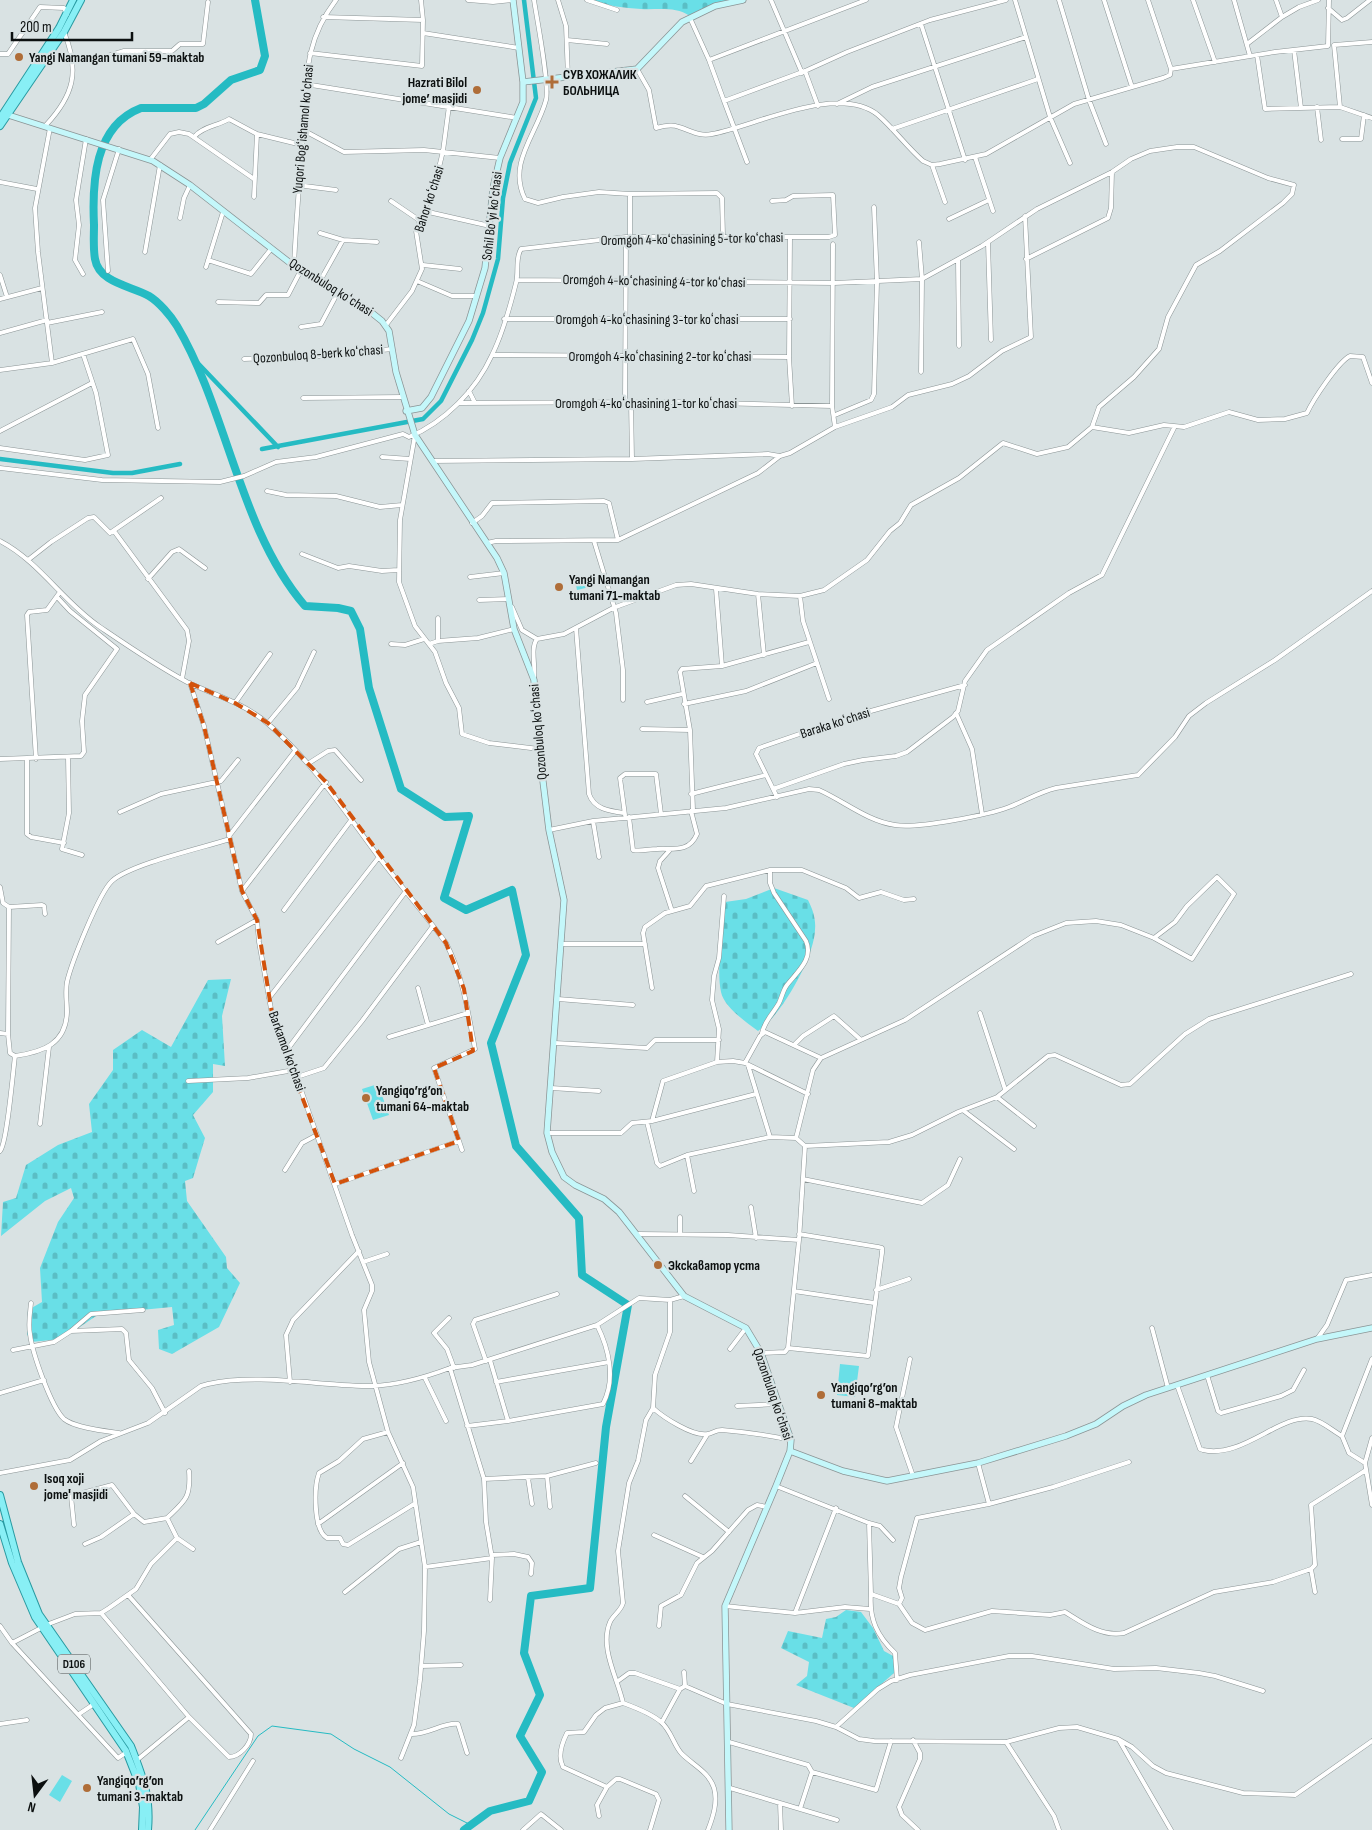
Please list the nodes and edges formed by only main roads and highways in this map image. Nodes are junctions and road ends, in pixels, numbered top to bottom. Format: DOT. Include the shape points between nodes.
graph roads {
  1 [pos="73,0"];
  2 [pos="81,0"];
  3 [pos="513,0"];
  4 [pos="743,0"];
  5 [pos="525,82"];
  6 [pos="4,115"];
  7 [pos="0,126"];
  8 [pos="407,414"];
  9 [pos="1372,1328"];
  10 [pos="790,1451"];
  11 [pos="0,1495"];
  12 [pos="0,1524"];
  13 [pos="43,1626"];
  14 [pos="142,1830"];
  15 [pos="148,1830"];
  16 [pos="729,1830"];
  1 -- 6 [label="main road"];
  2 -- 6 [label="main road" via="64,32"];
  3 -- 5 [label="main road, Sohil Boʻyi koʻchasi"];
  4 -- 5 [label="main road" via="715,6 682,22 637,69"];
  5 -- 8 [label="main road, Sohil Boʻyi koʻchasi" via="523,102 500,158 493,188 485,268 469,321 431,397 422,408"];
  6 -- 7 [label="main road"];
  6 -- 8 [label="main road, Qozonbuloq koʻchasi" via="48,126 160,165 294,266 367,309 386,325"];
  8 -- 10 [label="main road, Qozonbuloq koʻchasi" via="413,432 430,461 504,573 514,629 534,680 538,749 549,830 564,900 547,1132 552,1152 564,1177 604,1199 619,1212 684,1296 746,1328 761,1353 791,1440"];
  9 -- 10 [label="main road" via="1317,1339 1135,1399 1086,1429 978,1463 882,1481 843,1472"];
  10 -- 16 [label="main road, Qozonbuloq koʻchasi" via="726,1606"];
  11 -- 13 [label="main road, D106" via="18,1562"];
  12 -- 13 [label="main road, D106" via="12,1563"];
  13 -- 14 [label="main road, D106" via="127,1752 139,1784"];
  13 -- 15 [label="main road, D106" via="131,1746 145,1782 150,1807"];
}
